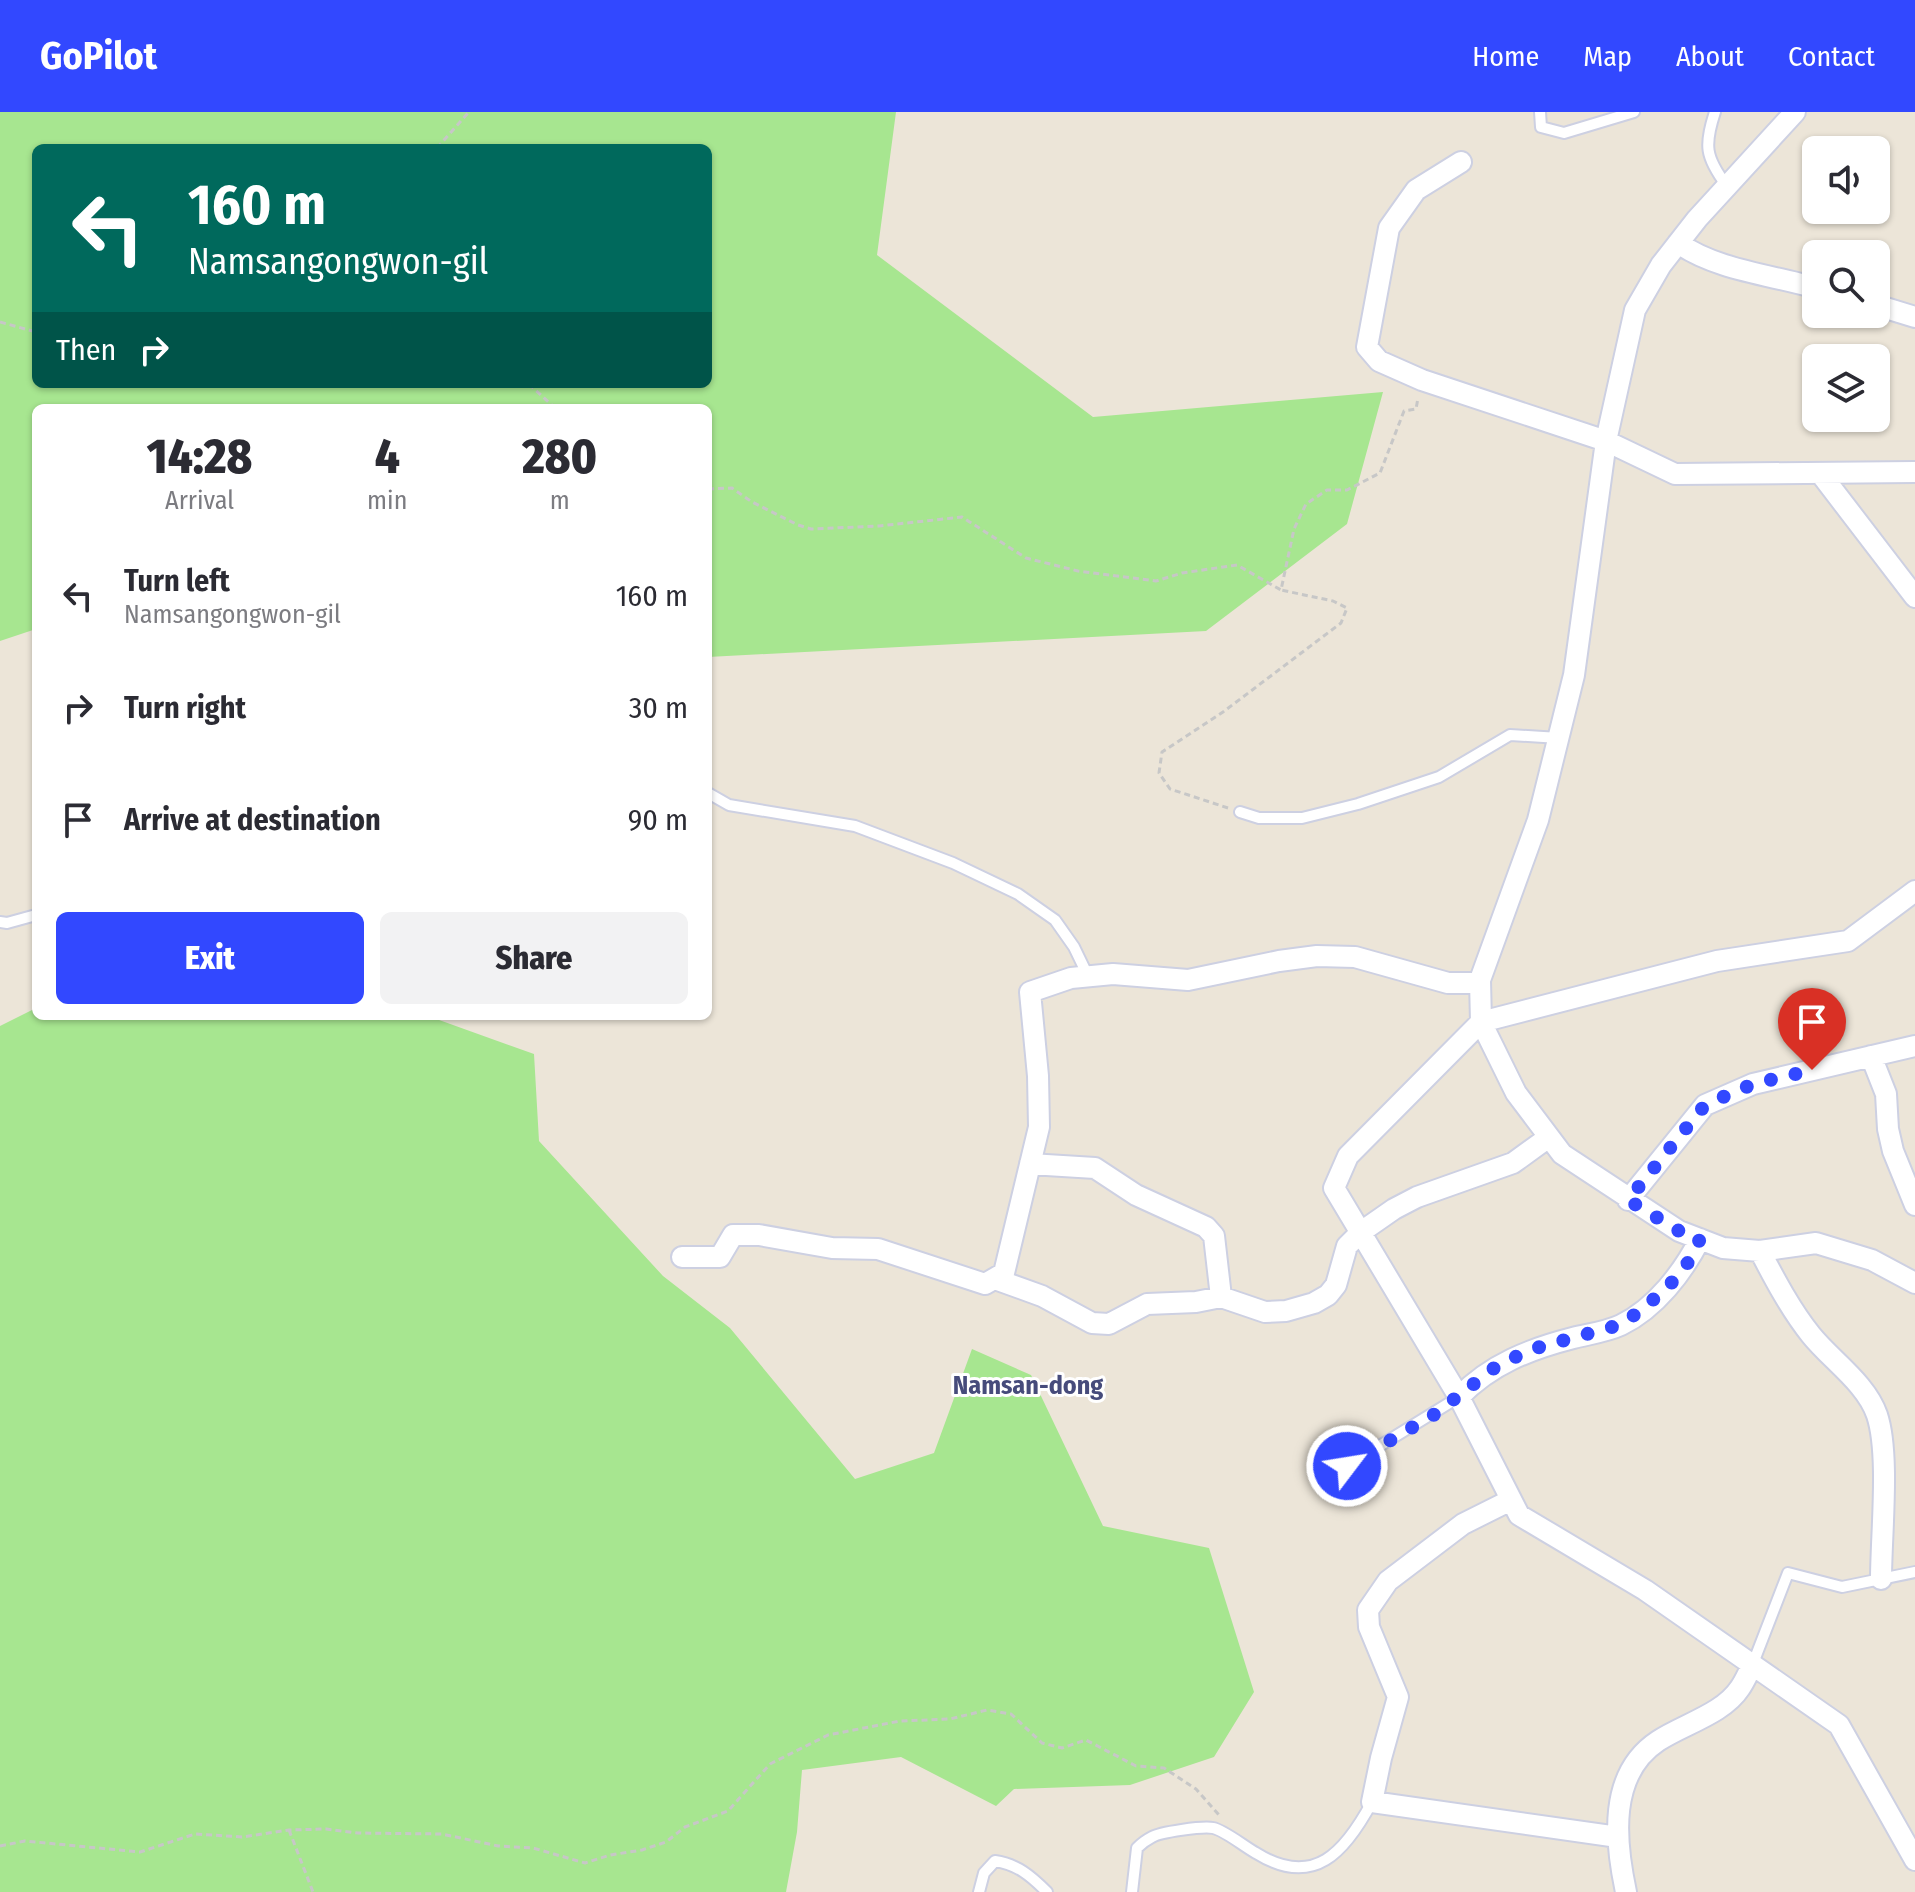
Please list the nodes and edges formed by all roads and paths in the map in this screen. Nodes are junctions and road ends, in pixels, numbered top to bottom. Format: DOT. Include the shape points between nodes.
graph roads {
  1 [pos="469,112"];
  2 [pos="1540,112"];
  3 [pos="1634,112"];
  4 [pos="1715,112"];
  5 [pos="1791,113"];
  6 [pos="441,144"];
  7 [pos="1461,162"];
  8 [pos="1727,186"];
  9 [pos="1678,243"];
  10 [pos="1802,284"];
  11 [pos="1890,309"];
  12 [pos="1915,317"];
  13 [pos="0,322"];
  14 [pos="32,331"];
  15 [pos="1422,380"];
  16 [pos="533,388"];
  17 [pos="551,404"];
  18 [pos="1606,441"];
  19 [pos="1915,472"];
  20 [pos="1820,473"];
  21 [pos="712,489"];
  22 [pos="1281,590"];
  23 [pos="1915,597"];
  24 [pos="1559,738"];
  25 [pos="712,795"];
  26 [pos="1240,812"];
  27 [pos="1915,891"];
  28 [pos="32,916"];
  29 [pos="0,922"];
  30 [pos="1088,976"];
  31 [pos="1480,981"];
  32 [pos="1481,1022"];
  33 [pos="1915,1046"];
  34 [pos="1871,1056"];
  35 [pos="1549,1137"];
  36 [pos="1030,1164"];
  37 [pos="1628,1200"];
  38 [pos="1915,1205"];
  39 [pos="1361,1232"];
  40 [pos="1700,1239"];
  41 [pos="1760,1251"];
  42 [pos="682,1257"];
  43 [pos="995,1279"];
  44 [pos="1915,1283"];
  45 [pos="1221,1297"];
  46 [pos="1459,1397"];
  47 [pos="1347,1466"];
  48 [pos="1511,1500"];
  49 [pos="1915,1572"];
  50 [pos="1881,1579"];
  51 [pos="1752,1666"];
  52 [pos="1372,1802"];
  53 [pos="289,1830"];
  54 [pos="1228,1836"];
  55 [pos="1618,1837"];
  56 [pos="0,1846"];
  57 [pos="1915,1860"];
  58 [pos="313,1892"];
  59 [pos="979,1892"];
  60 [pos="1047,1892"];
  61 [pos="1132,1892"];
  62 [pos="1626,1892"];
  1 -- 6 [label="path"];
  2 -- 3 [label="lane" via="1541,127 1564,133"];
  4 -- 8 [label="lane" via="1706,141"];
  5 -- 8 [label="street"];
  7 -- 15 [label="street" via="1416,190 1389,228 1367,347 1379,361"];
  8 -- 9 [label="street"];
  9 -- 10 [label="street" via="1728,265"];
  9 -- 18 [label="street" via="1635,310"];
  11 -- 12 [label="street"];
  13 -- 14 [label="path"];
  15 -- 18 [label="street"];
  15 -- 22 [label="path" via="1416,409 1404,411 1380,473 1347,490 1327,490 1306,504 1294,529"];
  16 -- 17 [label="path"];
  18 -- 20 [label="street" via="1675,474"];
  18 -- 24 [label="street" via="1574,675"];
  19 -- 20 [label="street"];
  20 -- 23 [label="street"];
  21 -- 22 [label="path" via="732,488 811,529 962,517 1026,558 1078,571 1156,581 1237,565"];
  22 -- 26 [label="path" via="1347,608 1341,623 1162,752 1159,773 1170,789"];
  24 -- 26 [label="lane" via="1510,735 1439,777 1302,818 1259,818"];
  24 -- 31 [label="street" via="1538,820"];
  25 -- 30 [label="lane" via="729,805 855,826 1018,894 1055,920"];
  27 -- 32 [label="street" via="1848,941 1717,961"];
  28 -- 29 [label="lane"];
  30 -- 31 [label="street" via="1188,980 1317,956 1355,957 1448,983"];
  30 -- 36 [label="street" via="1030,992 1039,1127"];
  31 -- 32 [label="street"];
  32 -- 35 [label="street" via="1516,1093"];
  32 -- 39 [label="street" via="1348,1156 1334,1188"];
  33 -- 34 [label="street"];
  34 -- 37 [label="street" via="1753,1084 1705,1105"];
  34 -- 38 [label="street" via="1886,1094 1893,1151"];
  35 -- 37 [label="street" via="1562,1154"];
  35 -- 39 [label="street" via="1513,1163 1417,1197"];
  36 -- 43 [label="street" via="1004,1273"];
  36 -- 45 [label="street" via="1095,1168 1136,1195 1206,1227 1214,1236"];
  37 -- 40 [label="street"];
  39 -- 45 [label="street" via="1347,1246 1336,1285 1314,1303 1265,1312"];
  39 -- 46 [label="street"];
  40 -- 41 [label="street" via="1723,1248"];
  40 -- 46 [label="street" via="1685,1268 1623,1324 1533,1349 1498,1365"];
  41 -- 44 [label="street" via="1816,1243 1872,1260"];
  41 -- 50 [label="street" via="1810,1334 1876,1411 1883,1463"];
  42 -- 43 [label="street" via="720,1257 733,1235 759,1235 832,1248 878,1249 985,1284"];
  43 -- 45 [label="street" via="1101,1324 1147,1304"];
  46 -- 47 [label="lane"];
  46 -- 48 [label="street"];
  48 -- 51 [label="street" via="1519,1515 1645,1590"];
  48 -- 52 [label="street" via="1463,1524 1388,1581 1368,1610 1369,1627 1398,1697"];
  49 -- 50 [label="lane"];
  50 -- 51 [label="lane" via="1842,1587 1788,1573"];
  51 -- 55 [label="street" via="1739,1690 1721,1706 1637,1758 1618,1806"];
  51 -- 57 [label="street" via="1839,1725"];
  52 -- 54 [label="lane" via="1354,1835 1310,1868 1263,1858"];
  52 -- 55 [label="street"];
  53 -- 54 [label="path" via="442,1834 533,1848 585,1863 666,1842 685,1827 728,1811 770,1764 828,1735 987,1710 1011,1714 1042,1743 1062,1748 1086,1740 1136,1766 1164,1768 1196,1789 1224,1822"];
  53 -- 56 [label="path" via="242,1837 195,1834 140,1852 25,1841"];
  53 -- 58 [label="path"];
  54 -- 61 [label="lane" via="1214,1828 1154,1835 1137,1848"];
  55 -- 62 [label="street"];
  59 -- 60 [label="lane" via="984,1873 995,1861 1011,1863"];
}
